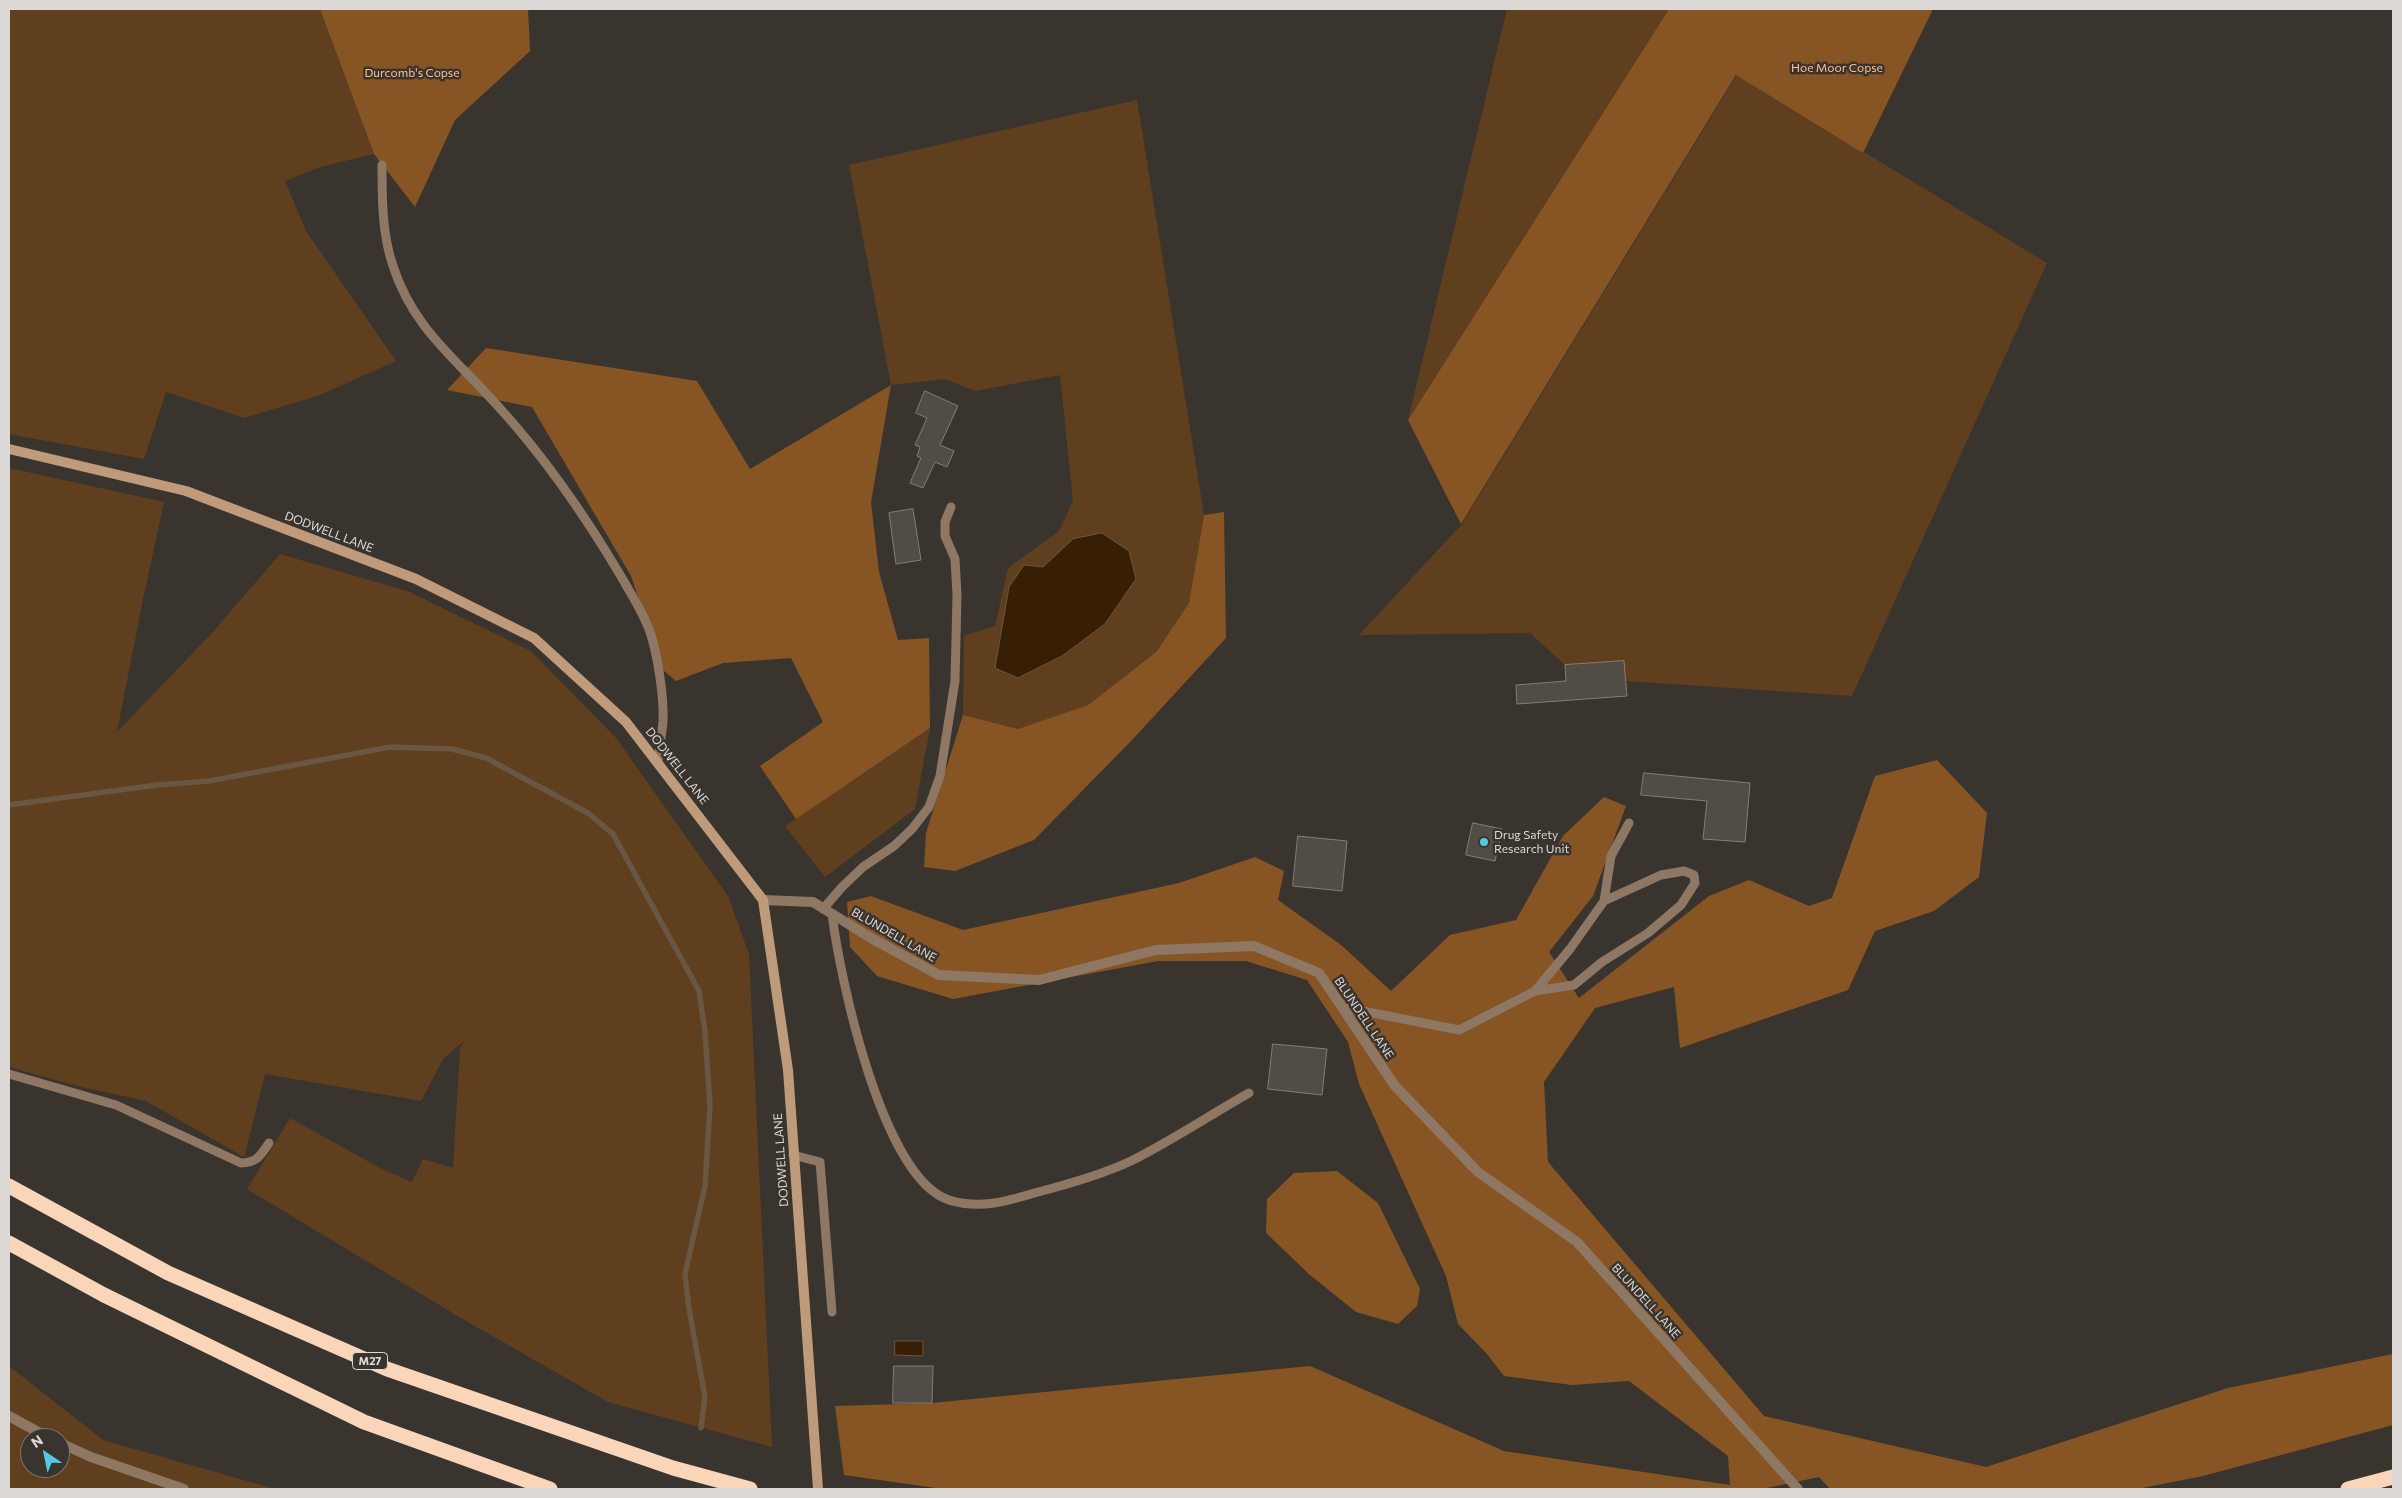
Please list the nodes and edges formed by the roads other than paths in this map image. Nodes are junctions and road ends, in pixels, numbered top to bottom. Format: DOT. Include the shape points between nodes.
graph roads {
  1 [pos="382,165"];
  2 [pos="9,449"];
  3 [pos="951,507"];
  4 [pos="658,762"];
  5 [pos="1629,822"];
  6 [pos="763,900"];
  7 [pos="1604,901"];
  8 [pos="828,912"];
  9 [pos="1535,991"];
  10 [pos="1342,1007"];
  11 [pos="9,1074"];
  12 [pos="1249,1093"];
  13 [pos="269,1143"];
  14 [pos="792,1155"];
  15 [pos="9,1186"];
  16 [pos="9,1243"];
  17 [pos="832,1312"];
  18 [pos="9,1416"];
  19 [pos="30,1428"];
  20 [pos="70,1448"];
  21 [pos="2393,1477"];
  22 [pos="184,1489"];
  23 [pos="550,1489"];
  24 [pos="750,1489"];
  25 [pos="818,1489"];
  26 [pos="1798,1489"];
  27 [pos="2348,1489"];
  1 -- 4 [label="lane" via="382,206 388,242 393,266 404,292 427,331 502,410 563,488 600,540 651,634 663,720"];
  2 -- 4 [label="street, DODWELL LANE" via="186,491 416,579 534,638 626,722"];
  3 -- 8 [label="lane" via="945,522 945,536 955,559 955,681 940,776 929,808 912,829 842,887"];
  4 -- 6 [label="street, DODWELL LANE"];
  5 -- 7 [label="lane" via="1611,856"];
  6 -- 8 [label="street, BLUNDELL LANE" via="813,902"];
  6 -- 14 [label="street, DODWELL LANE" via="788,1070"];
  7 -- 9 [label="lane"];
  7 -- 9 [label="lane" via="1661,875 1684,871 1694,875 1696,883 1681,905 1648,933 1602,962 1574,985"];
  8 -- 10 [label="street, BLUNDELL LANE" via="939,975 1039,980 1156,950 1254,946 1318,973"];
  8 -- 12 [label="lane" via="849,1006 876,1095 913,1171 947,1199 982,1206 1076,1182 1131,1160"];
  9 -- 10 [label="lane" via="1459,1030"];
  10 -- 26 [label="street, BLUNDELL LANE" via="1395,1086 1478,1172 1577,1242"];
  11 -- 13 [label="lane" via="116,1105 241,1163 252,1163"];
  14 -- 17 [label="lane" via="820,1162"];
  14 -- 25 [label="street, DODWELL LANE"];
  15 -- 24 [label="highway, M27" via="168,1273 387,1369 673,1468"];
  16 -- 23 [label="highway" via="104,1296 364,1422"];
  18 -- 19 [label="street"];
  20 -- 22 [label="street"];
  21 -- 27 [label="highway"];
}
